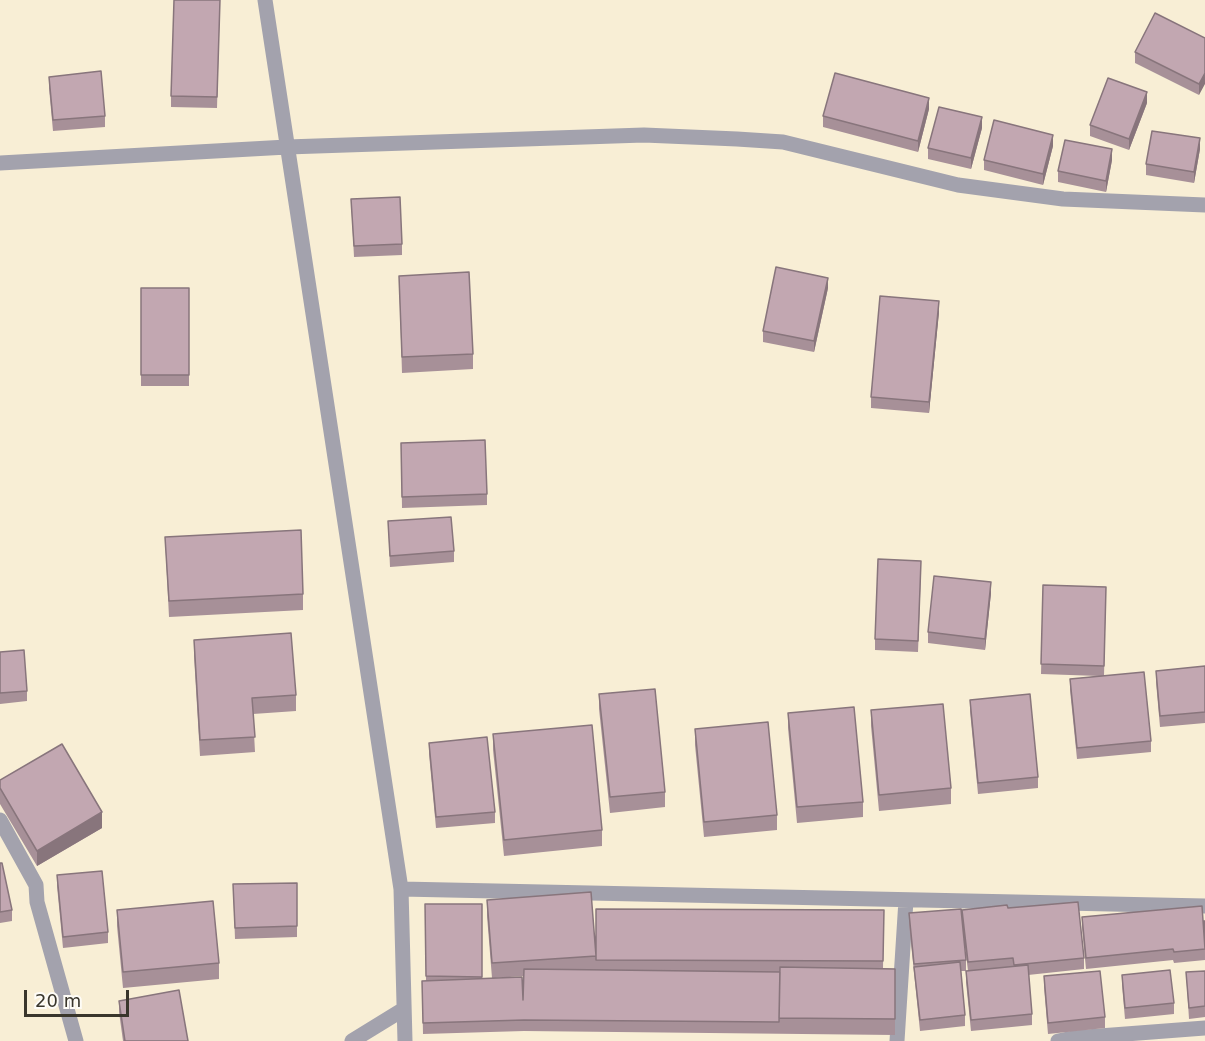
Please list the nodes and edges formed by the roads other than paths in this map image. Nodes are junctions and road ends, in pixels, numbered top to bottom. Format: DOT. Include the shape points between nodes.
graph roads {
  1 [pos="265,0"];
  2 [pos="287,147"];
  3 [pos="0,163"];
  4 [pos="1205,205"];
  5 [pos="0,820"];
  6 [pos="401,889"];
  7 [pos="906,900"];
  8 [pos="1205,906"];
  9 [pos="404,1009"];
  10 [pos="1205,1028"];
  11 [pos="1068,1040"];
  12 [pos="76,1041"];
  13 [pos="352,1041"];
  14 [pos="405,1041"];
  15 [pos="897,1041"];
  1 -- 2 [label="street"];
  2 -- 3 [label="street"];
  2 -- 4 [label="street" via="645,135 736,139 783,142 958,185 1063,199"];
  2 -- 6 [label="street"];
  5 -- 12 [label="street" via="36,885 37,902"];
  6 -- 7 [label="street"];
  6 -- 9 [label="street"];
  7 -- 8 [label="street"];
  7 -- 15 [label="street"];
  9 -- 13 [label="street"];
  9 -- 14 [label="street"];
  10 -- 11 [label="street"];
}
